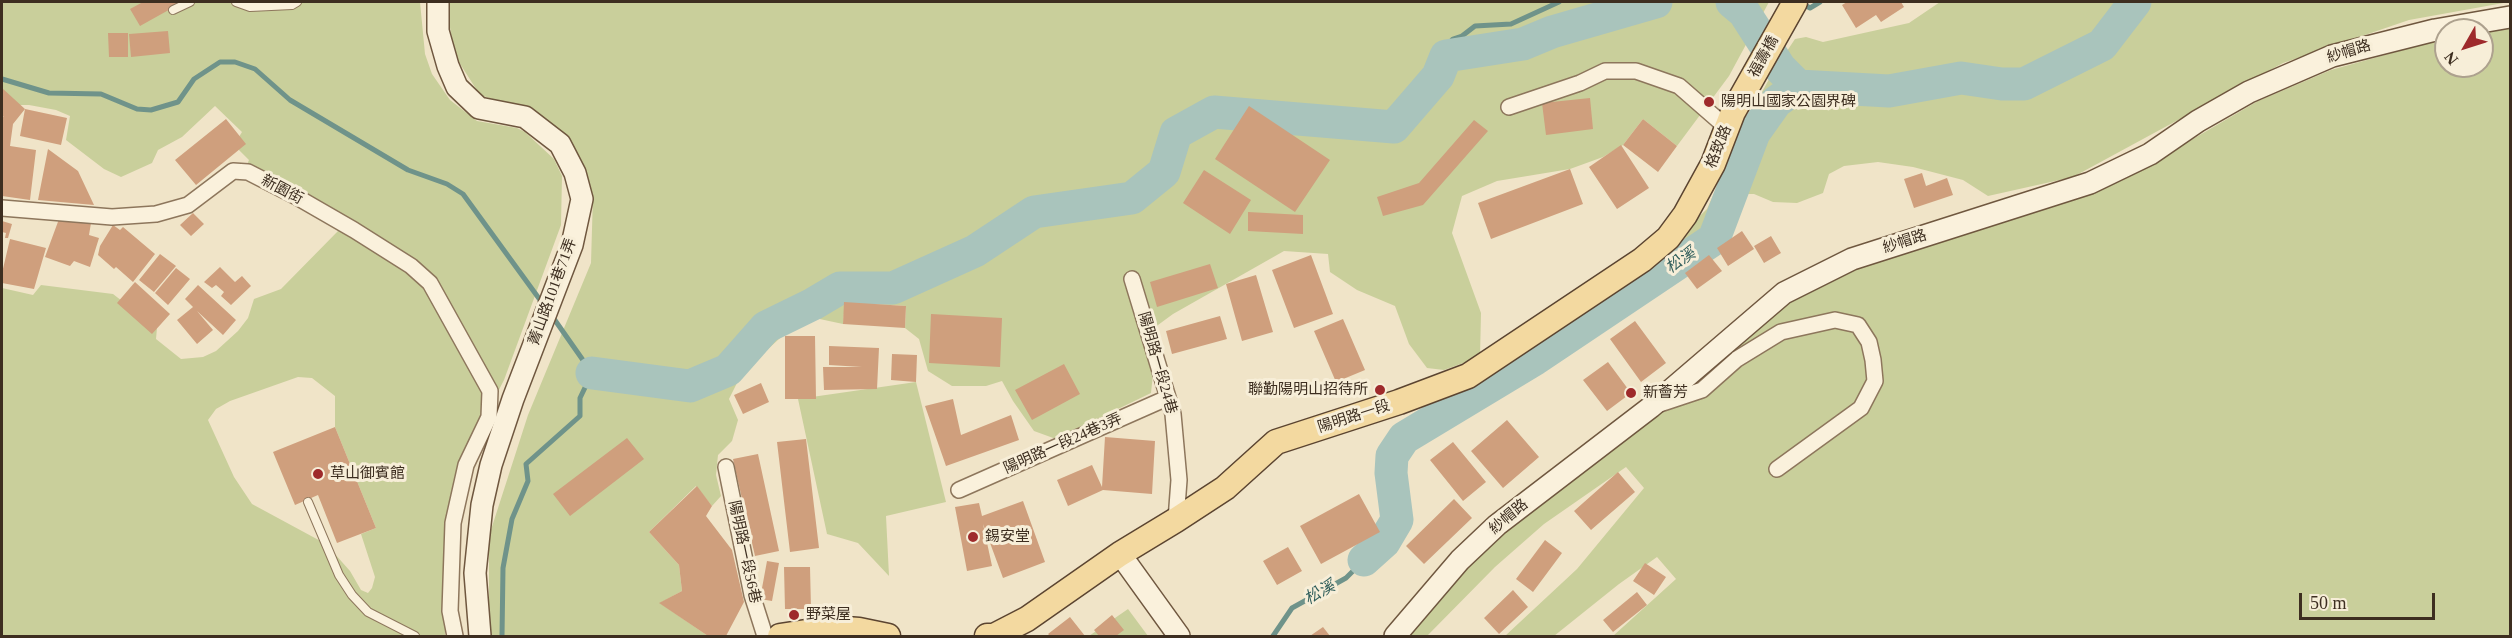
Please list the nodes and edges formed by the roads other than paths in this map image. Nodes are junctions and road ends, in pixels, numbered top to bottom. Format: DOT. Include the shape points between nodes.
graph roads {
  1 [pos="190,2"];
  2 [pos="236,2"];
  3 [pos="297,2"];
  4 [pos="438,2"];
  5 [pos="1795,2"];
  6 [pos="173,10"];
  7 [pos="2511,17"];
  8 [pos="1509,107"];
  9 [pos="1730,119"];
  10 [pos="1704,181"];
  11 [pos="2,208"];
  12 [pos="1132,279"];
  13 [pos="490,391"];
  14 [pos="1167,398"];
  15 [pos="513,399"];
  16 [pos="1651,407"];
  17 [pos="726,467"];
  18 [pos="1777,469"];
  19 [pos="959,490"];
  20 [pos="308,502"];
  21 [pos="1176,520"];
  22 [pos="1120,554"];
  23 [pos="415,636"];
  24 [pos="455,636"];
  25 [pos="480,636"];
  26 [pos="765,636"];
  27 [pos="780,636"];
  28 [pos="888,636"];
  29 [pos="987,636"];
  30 [pos="1179,636"];
  31 [pos="1395,636"];
  1 -- 6 [label="lane"];
  2 -- 3 [label="lane" via="271,7"];
  4 -- 15 [label="street, 菁山路101巷71弄" via="438,31 457,87 479,108 525,117 560,144 575,173 582,199 572,245"];
  5 -- 9 [label="main road, 福壽橋"];
  7 -- 16 [label="street, 紗帽路" via="2435,30 2332,56 2249,92 2150,154 2090,183 1852,259 1784,293"];
  8 -- 9 [label="street" via="1605,71 1636,71 1679,86"];
  9 -- 10 [label="main road, 格致路"];
  10 -- 21 [label="main road, 陽明路一段" via="1668,238 1642,260 1468,376 1276,442 1225,488"];
  11 -- 13 [label="street, 新園街" via="112,217 156,214 188,205 233,171 248,172 354,230 411,266 430,283"];
  12 -- 14 [label="street, 陽明路一段24巷"];
  13 -- 15 [label="street"];
  13 -- 24 [label="street" via="489,417 466,465 453,523 450,611"];
  14 -- 19 [label="street, 陽明路一段24巷3弄"];
  14 -- 21 [label="street, 陽明路一段24巷" via="1173,414 1179,480"];
  15 -- 25 [label="street" via="482,505 475,573"];
  16 -- 18 [label="street" via="1702,390 1737,359 1781,332 1835,320 1858,325 1869,342 1875,381 1861,408"];
  16 -- 31 [label="street, 紗帽路" via="1497,525 1460,560"];
  17 -- 26 [label="street, 陽明路一段56巷" via="752,596"];
  20 -- 23 [label="lane" via="339,575 352,595 368,612"];
  21 -- 22 [label="main road, 陽明路一段"];
  22 -- 29 [label="main road, 陽明路一段" via="1027,619"];
  22 -- 30 [label="street"];
  27 -- 28 [label="main road" via="832,628"];
}
